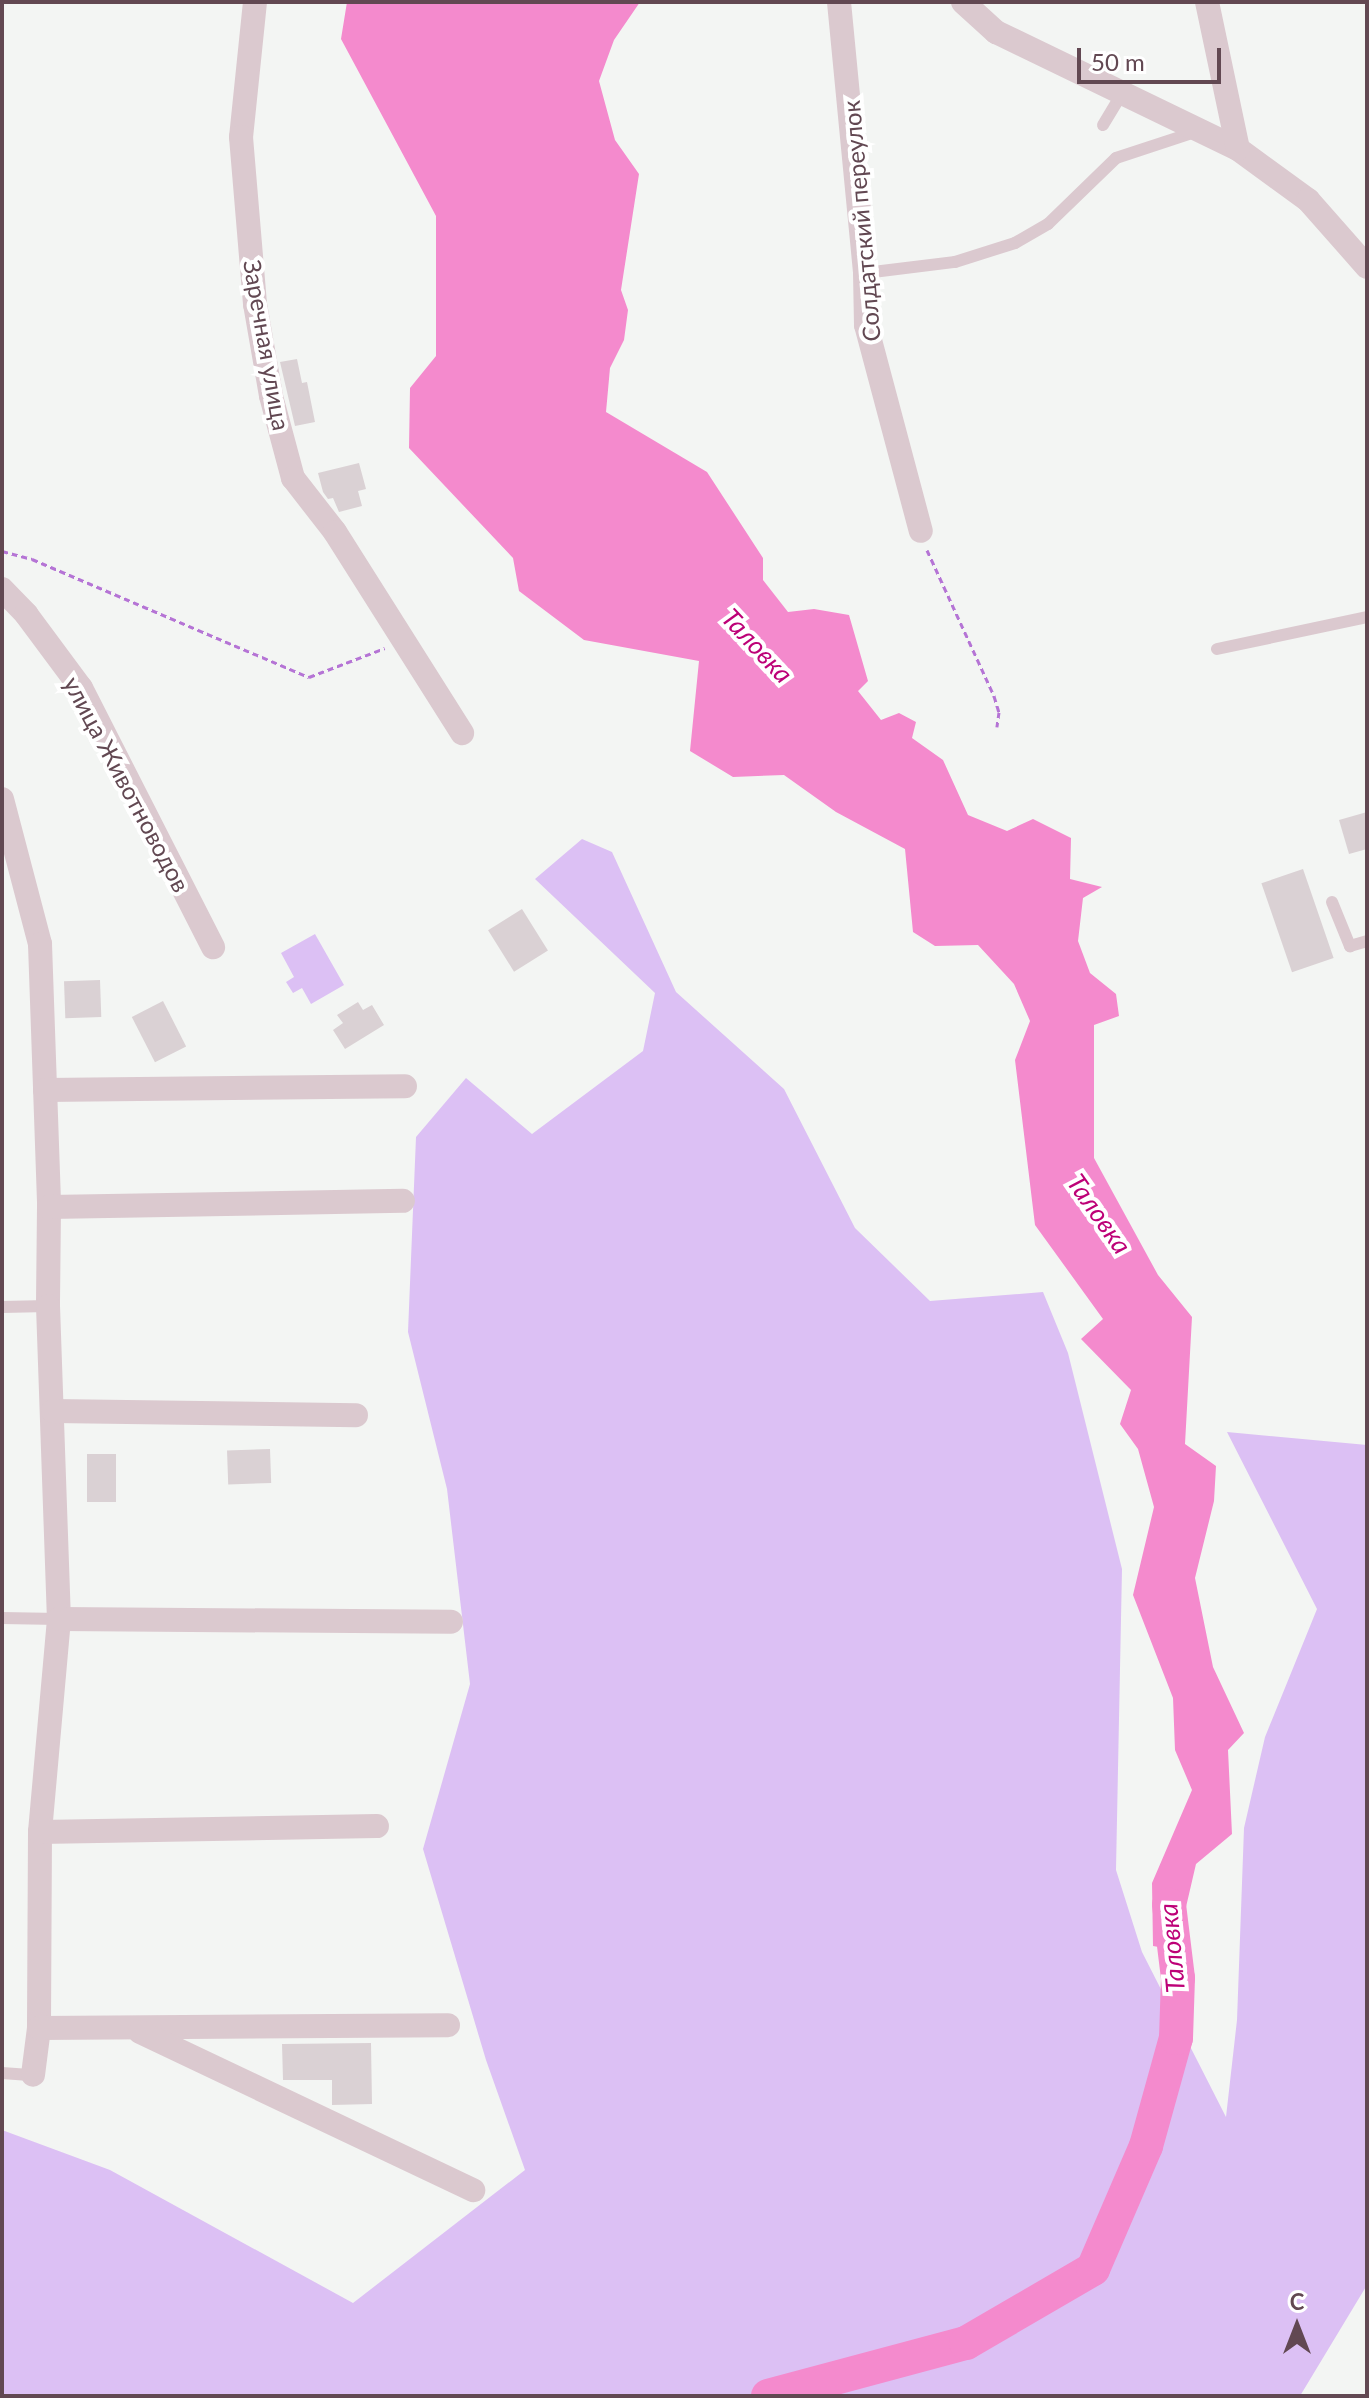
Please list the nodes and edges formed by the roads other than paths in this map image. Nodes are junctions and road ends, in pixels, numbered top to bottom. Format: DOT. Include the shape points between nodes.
graph roads {
  1 [pos="255,2"];
  2 [pos="839,2"];
  3 [pos="963,2"];
  4 [pos="1207,2"];
  5 [pos="1122,93"];
  6 [pos="1103,125"];
  7 [pos="1200,130"];
  8 [pos="1238,149"];
  9 [pos="1367,267"];
  10 [pos="865,273"];
  11 [pos="921,531"];
  12 [pos="2,589"];
  13 [pos="1367,617"];
  14 [pos="1217,649"];
  15 [pos="462,733"];
  16 [pos="2,799"];
  17 [pos="1332,902"];
  18 [pos="1367,941"];
  19 [pos="213,947"];
  20 [pos="405,1086"];
  21 [pos="45,1090"];
  22 [pos="403,1201"];
  23 [pos="49,1207"];
  24 [pos="48,1306"];
  25 [pos="2,1307"];
  26 [pos="53,1411"];
  27 [pos="356,1415"];
  28 [pos="2,1618"];
  29 [pos="59,1619"];
  30 [pos="451,1622"];
  31 [pos="377,1826"];
  32 [pos="40,1832"];
  33 [pos="448,2025"];
  34 [pos="39,2028"];
  35 [pos="136,2030"];
  36 [pos="2,2073"];
  37 [pos="33,2075"];
  38 [pos="473,2190"];
  1 -- 15 [label="street, Заречная улица" via="241,137 255,304 293,478 335,532"];
  2 -- 10 [label="street, Солдатский переулок"];
  3 -- 5 [label="street" via="996,32"];
  4 -- 8 [label="street"];
  5 -- 6 [label="lane"];
  5 -- 7 [label="street"];
  7 -- 8 [label="street"];
  7 -- 10 [label="lane" via="1116,158 1048,224 1015,243 955,262"];
  8 -- 9 [label="street" via="1308,200"];
  10 -- 11 [label="street, Солдатский переулок" via="866,325"];
  12 -- 19 [label="street, улица Животноводов" via="81,688"];
  13 -- 14 [label="lane"];
  16 -- 21 [label="street" via="40,944"];
  17 -- 18 [label="lane" via="1350,946"];
  20 -- 21 [label="street"];
  21 -- 23 [label="street"];
  22 -- 23 [label="street"];
  23 -- 24 [label="street"];
  24 -- 25 [label="lane"];
  24 -- 26 [label="street"];
  26 -- 27 [label="street"];
  26 -- 29 [label="street"];
  28 -- 29 [label="lane"];
  29 -- 30 [label="street"];
  29 -- 32 [label="street"];
  31 -- 32 [label="street"];
  32 -- 34 [label="street"];
  33 -- 35 [label="street"];
  34 -- 35 [label="street"];
  34 -- 37 [label="street"];
  35 -- 38 [label="street"];
  36 -- 37 [label="lane"];
}
